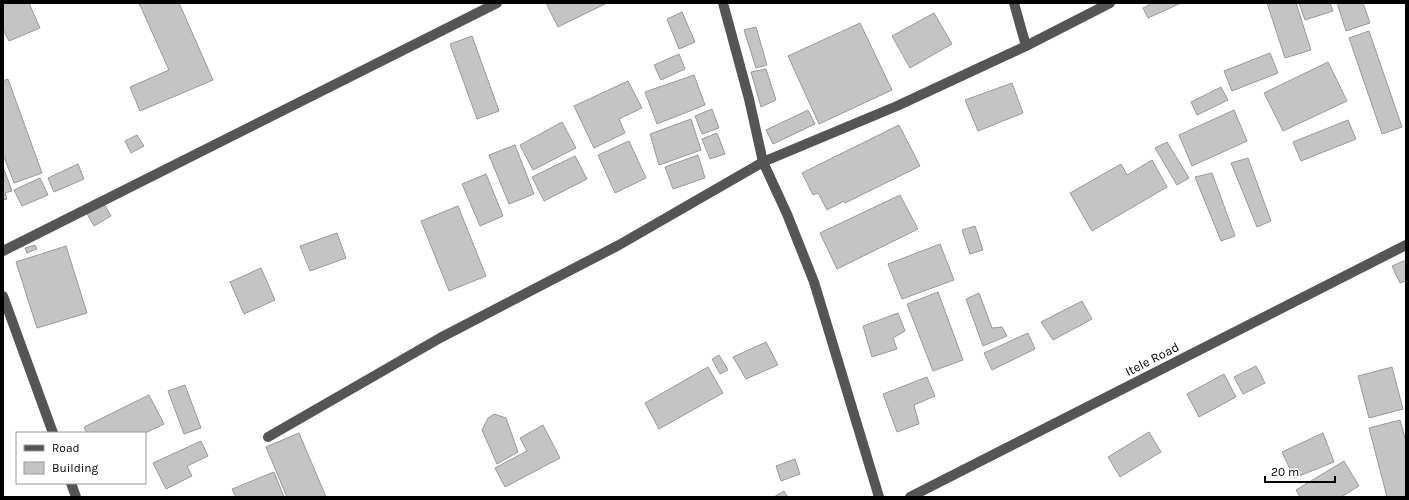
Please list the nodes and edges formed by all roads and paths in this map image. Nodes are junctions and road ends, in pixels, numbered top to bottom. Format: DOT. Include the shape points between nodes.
graph roads {
  1 [pos="498,3"];
  2 [pos="723,3"];
  3 [pos="1014,3"];
  4 [pos="1110,3"];
  5 [pos="1026,46"];
  6 [pos="763,162"];
  7 [pos="1406,245"];
  8 [pos="3,251"];
  9 [pos="3,296"];
  10 [pos="53,432"];
  11 [pos="268,437"];
  12 [pos="71,484"];
  13 [pos="76,497"];
  14 [pos="879,497"];
  15 [pos="910,497"];
  1 -- 8 [label="street"];
  2 -- 6 [label="street"];
  3 -- 5 [label="street"];
  4 -- 5 [label="street"];
  5 -- 6 [label="street" via="897,106"];
  6 -- 11 [label="street" via="619,245 440,338"];
  6 -- 14 [label="street" via="814,282"];
  7 -- 15 [label="street, Itele Road"];
  9 -- 10 [label="street"];
  12 -- 13 [label="street"];
}
